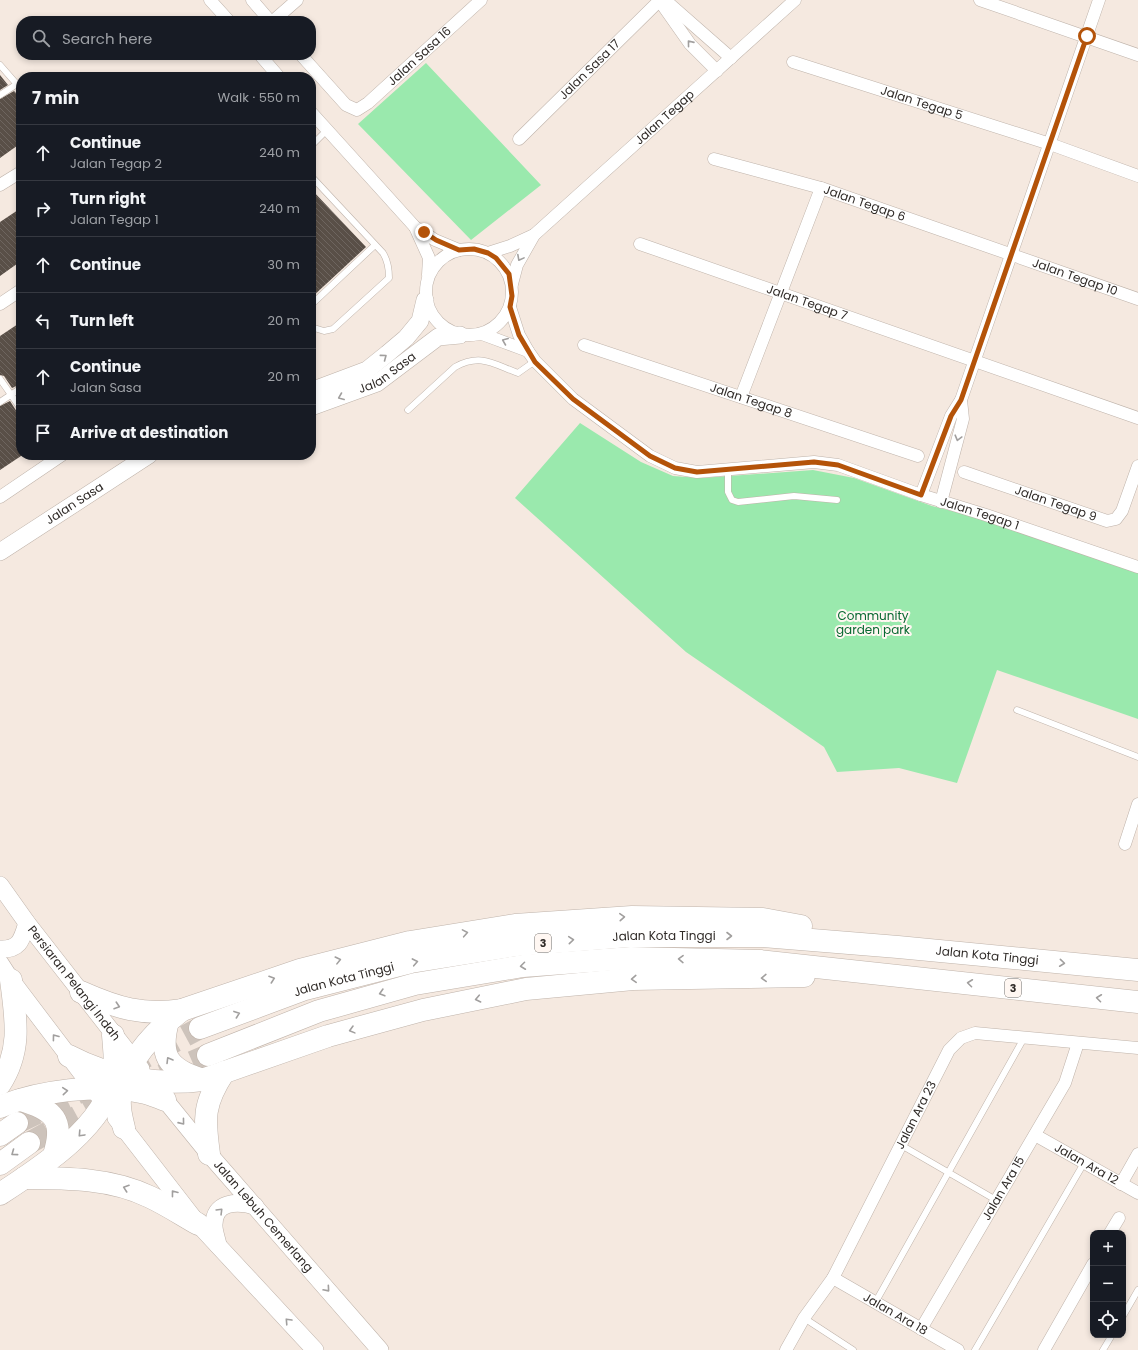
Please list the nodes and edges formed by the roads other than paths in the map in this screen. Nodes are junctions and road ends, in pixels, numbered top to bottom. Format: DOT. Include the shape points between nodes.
graph roads {
  1 [pos="210,0"];
  2 [pos="252,0"];
  3 [pos="297,0"];
  4 [pos="481,0"];
  5 [pos="660,0"];
  6 [pos="665,0"];
  7 [pos="795,0"];
  8 [pos="980,0"];
  9 [pos="1099,0"];
  10 [pos="224,16"];
  11 [pos="267,16"];
  12 [pos="278,16"];
  13 [pos="1087,36"];
  14 [pos="1138,54"];
  15 [pos="732,58"];
  16 [pos="264,60"];
  17 [pos="306,60"];
  18 [pos="793,62"];
  19 [pos="0,65"];
  20 [pos="717,71"];
  21 [pos="275,72"];
  22 [pos="16,84"];
  23 [pos="16,88"];
  24 [pos="0,95"];
  25 [pos="316,118"];
  26 [pos="327,130"];
  27 [pos="519,138"];
  28 [pos="316,141"];
  29 [pos="1050,144"];
  30 [pos="714,159"];
  31 [pos="16,175"];
  32 [pos="1138,176"];
  33 [pos="316,181"];
  34 [pos="0,185"];
  35 [pos="821,188"];
  36 [pos="415,227"];
  37 [pos="534,235"];
  38 [pos="640,244"];
  39 [pos="375,245"];
  40 [pos="459,250"];
  41 [pos="488,253"];
  42 [pos="1012,255"];
  43 [pos="428,275"];
  44 [pos="512,284"];
  45 [pos="16,293"];
  46 [pos="781,293"];
  47 [pos="316,299"];
  48 [pos="1138,299"];
  49 [pos="425,300"];
  50 [pos="0,304"];
  51 [pos="510,307"];
  52 [pos="316,329"];
  53 [pos="482,334"];
  54 [pos="460,335"];
  55 [pos="584,345"];
  56 [pos="528,351"];
  57 [pos="974,361"];
  58 [pos="535,362"];
  59 [pos="0,379"];
  60 [pos="316,389"];
  61 [pos="16,392"];
  62 [pos="11,395"];
  63 [pos="741,397"];
  64 [pos="961,400"];
  65 [pos="0,402"];
  66 [pos="16,402"];
  67 [pos="316,406"];
  68 [pos="408,410"];
  69 [pos="1138,418"];
  70 [pos="918,456"];
  71 [pos="53,460"];
  72 [pos="141,460"];
  73 [pos="1138,466"];
  74 [pos="728,469"];
  75 [pos="964,472"];
  76 [pos="921,495"];
  77 [pos="0,497"];
  78 [pos="837,500"];
  79 [pos="942,502"];
  80 [pos="0,552"];
  81 [pos="1138,567"];
  82 [pos="1017,710"];
  83 [pos="1138,757"];
  84 [pos="1138,804"];
  85 [pos="1125,844"];
  86 [pos="0,885"];
  87 [pos="27,923"];
  88 [pos="898,947"];
  89 [pos="0,949"];
  90 [pos="1138,970"];
  91 [pos="6,971"];
  92 [pos="887,974"];
  93 [pos="81,992"];
  94 [pos="1138,1002"];
  95 [pos="175,1015"];
  96 [pos="200,1028"];
  97 [pos="113,1035"];
  98 [pos="1024,1038"];
  99 [pos="1078,1043"];
  100 [pos="1138,1048"];
  101 [pos="208,1055"];
  102 [pos="69,1056"];
  103 [pos="224,1072"];
  104 [pos="149,1080"];
  105 [pos="202,1080"];
  106 [pos="115,1083"];
  107 [pos="0,1084"];
  108 [pos="21,1100"];
  109 [pos="165,1100"];
  110 [pos="0,1107"];
  111 [pos="124,1128"];
  112 [pos="1035,1135"];
  113 [pos="29,1143"];
  114 [pos="900,1145"];
  115 [pos="209,1154"];
  116 [pos="1138,1154"];
  117 [pos="54,1155"];
  118 [pos="1084,1163"];
  119 [pos="0,1164"];
  120 [pos="949,1173"];
  121 [pos="24,1178"];
  122 [pos="1122,1184"];
  123 [pos="1138,1193"];
  124 [pos="0,1194"];
  125 [pos="996,1200"];
  126 [pos="255,1206"];
  127 [pos="1119,1218"];
  128 [pos="198,1224"];
  129 [pos="1112,1230"];
  130 [pos="218,1246"];
  131 [pos="1092,1266"];
  132 [pos="833,1278"];
  133 [pos="1138,1290"];
  134 [pos="875,1303"];
  135 [pos="1126,1311"];
  136 [pos="804,1318"];
  137 [pos="921,1329"];
  138 [pos="1110,1338"];
  139 [pos="315,1350"];
  140 [pos="380,1350"];
  141 [pos="786,1350"];
  142 [pos="853,1350"];
  143 [pos="958,1350"];
  144 [pos="975,1350"];
  145 [pos="1044,1350"];
  146 [pos="1103,1350"];
  1 -- 10 [label="street"];
  2 -- 11 [label="street"];
  3 -- 12 [label="street"];
  4 -- 17 [label="street, Jalan Sasa 16" via="368,103 357,110 346,105"];
  20 -- 5 [label="street, one-way" via="690,44"];
  5 -- 27 [label="street, Jalan Sasa 17"];
  6 -- 15 [label="street"];
  7 -- 15 [label="street, Jalan Tegap"];
  8 -- 13 [label="street"];
  9 -- 13 [label="street"];
  13 -- 14 [label="street"];
  13 -- 29 [label="street"];
  15 -- 20 [label="street, Jalan Tegap"];
  16 -- 21 [label="street"];
  18 -- 29 [label="street, Jalan Tegap 5"];
  19 -- 22 [label="lane"];
  20 -- 37 [label="street, Jalan Tegap"];
  23 -- 24 [label="lane"];
  25 -- 26 [label="street"];
  26 -- 28 [label="lane"];
  26 -- 36 [label="street"];
  29 -- 32 [label="street, Jalan Tegap 5"];
  29 -- 42 [label="street"];
  30 -- 35 [label="street, Jalan Tegap 6"];
  31 -- 34 [label="street"];
  33 -- 39 [label="lane"];
  35 -- 42 [label="street, Jalan Tegap 6"];
  35 -- 46 [label="street"];
  36 -- 40 [label="street"];
  36 -- 43 [label="street" via="429,258"];
  37 -- 41 [label="street, Jalan Tegap"];
  37 -- 44 [label="street, Jalan Tegap, one-way" via="516,265"];
  38 -- 46 [label="street, Jalan Tegap 7"];
  39 -- 47 [label="lane"];
  39 -- 52 [label="lane" via="388,260 389,278 333,329 324,331"];
  40 -- 41 [label="street" via="474,249"];
  40 -- 43 [label="street" via="446,255"];
  41 -- 44 [label="street" via="503,266"];
  42 -- 48 [label="street, Jalan Tegap 10"];
  42 -- 57 [label="street"];
  43 -- 49 [label="street"];
  44 -- 51 [label="street"];
  45 -- 50 [label="street"];
  46 -- 57 [label="street, Jalan Tegap 7"];
  46 -- 63 [label="street"];
  49 -- 54 [label="street" via="432,316 444,329"];
  60 -- 49 [label="main road, Jalan Sasa, one-way" via="366,370 387,354 406,338 420,320"];
  51 -- 53 [label="street" via="494,328"];
  51 -- 56 [label="street, Jalan Tegap 1" via="519,335"];
  53 -- 54 [label="street"];
  56 -- 53 [label="street, one-way"];
  54 -- 67 [label="main road, Jalan Sasa, one-way" via="438,337 377,383"];
  55 -- 63 [label="street, Jalan Tegap 8"];
  56 -- 58 [label="street, Jalan Tegap 1"];
  57 -- 64 [label="street"];
  57 -- 69 [label="street"];
  58 -- 68 [label="lane" via="518,373 492,362 464,362 455,367"];
  58 -- 74 [label="street, Jalan Tegap 1" via="573,399 650,456 675,468 697,472"];
  59 -- 62 [label="lane"];
  61 -- 62 [label="lane"];
  62 -- 65 [label="lane"];
  62 -- 66 [label="lane"];
  63 -- 70 [label="street, Jalan Tegap 8"];
  64 -- 76 [label="street" via="951,416"];
  64 -- 79 [label="street, one-way" via="963,419"];
  71 -- 77 [label="street"];
  72 -- 80 [label="main road, Jalan Sasa"];
  73 -- 75 [label="street, Jalan Tegap 9" via="1122,510 1116,519 1107,521"];
  74 -- 76 [label="street, Jalan Tegap 1" via="814,462 838,465"];
  74 -- 78 [label="lane" via="728,492 732,500 738,502 794,496"];
  76 -- 79 [label="street, Jalan Tegap 1"];
  79 -- 81 [label="street, Jalan Tegap 1"];
  82 -- 83 [label="lane"];
  84 -- 85 [label="street"];
  86 -- 87 [label="main road, Persiaran Pelangi Indah"];
  87 -- 89 [label="main road" via="23,939 17,945"];
  87 -- 93 [label="main road, Persiaran Pelangi Indah"];
  88 -- 90 [label="highway, Jalan Kota Tinggi / 3, one-way"];
  95 -- 88 [label="highway, one-way" via="300,970 410,942 515,924 632,916 763,919"];
  96 -- 88 [label="highway, Jalan Kota Tinggi / 3, one-way" via="305,989 411,962 517,945 629,936 763,936"];
  102 -- 91 [label="main road, one-way"];
  91 -- 107 [label="highway" via="17,1037 14,1056"];
  94 -- 92 [label="highway, Jalan Kota Tinggi / 3, one-way"];
  92 -- 101 [label="highway, Jalan Kota Tinggi / 3, one-way" via="730,960 631,958 524,966 415,984 326,1009"];
  92 -- 103 [label="highway, one-way" via="633,979 526,989 423,1010 328,1036"];
  93 -- 95 [label="highway, one-way" via="124,1009"];
  93 -- 97 [label="main road, Persiaran Pelangi Indah"];
  105 -- 95 [label="highway, one-way" via="184,1074 173,1066 165,1053 164,1037"];
  95 -- 106 [label="highway" via="159,1029"];
  97 -- 106 [label="highway"];
  98 -- 99 [label="street, Jalan Ara 23"];
  98 -- 114 [label="street, Jalan Ara 23" via="975,1033 961,1038 949,1050"];
  98 -- 120 [label="lane"];
  99 -- 100 [label="street, Jalan Ara 23"];
  99 -- 112 [label="street, Jalan Ara 15" via="1065,1083"];
  102 -- 106 [label="highway"];
  103 -- 105 [label="highway"];
  103 -- 115 [label="highway" via="212,1090 207,1106 205,1123"];
  104 -- 105 [label="highway" via="182,1083"];
  104 -- 106 [label="highway"];
  104 -- 109 [label="main road, Jalan Lebuh Cemerlang"];
  108 -- 106 [label="highway, one-way"];
  106 -- 109 [label="highway"];
  106 -- 111 [label="highway"];
  106 -- 117 [label="highway, one-way" via="84,1130 74,1141"];
  108 -- 110 [label="highway"];
  108 -- 117 [label="highway" via="40,1105 56,1122 59,1132"];
  109 -- 115 [label="main road, Jalan Lebuh Cemerlang, one-way"];
  128 -- 111 [label="main road, one-way"];
  112 -- 118 [label="street, Jalan Ara 12"];
  112 -- 125 [label="street, Jalan Ara 15"];
  113 -- 119 [label="highway, one-way"];
  114 -- 120 [label="lane"];
  114 -- 132 [label="street, Jalan Ara 23"];
  115 -- 126 [label="main road, Jalan Lebuh Cemerlang"];
  116 -- 122 [label="street"];
  117 -- 121 [label="highway"];
  118 -- 122 [label="street, Jalan Ara 12"];
  118 -- 144 [label="lane"];
  120 -- 125 [label="lane"];
  120 -- 134 [label="lane"];
  121 -- 124 [label="highway"];
  128 -- 121 [label="highway, one-way" via="150,1196 108,1182"];
  122 -- 123 [label="street, Jalan Ara 12"];
  125 -- 137 [label="street, Jalan Ara 15"];
  130 -- 126 [label="main road, one-way" via="214,1226 216,1215 221,1208 240,1202"];
  126 -- 140 [label="main road, Jalan Lebuh Cemerlang, one-way"];
  127 -- 129 [label="street"];
  128 -- 130 [label="main road"];
  139 -- 130 [label="main road, one-way"];
  131 -- 145 [label="street"];
  132 -- 134 [label="street, Jalan Ara 18"];
  132 -- 136 [label="street, Jalan Ara 23"];
  133 -- 135 [label="lane"];
  134 -- 137 [label="street, Jalan Ara 18"];
  136 -- 141 [label="street, Jalan Ara 23"];
  136 -- 142 [label="lane"];
  137 -- 143 [label="street, Jalan Ara 18"];
  138 -- 146 [label="lane"];
}
